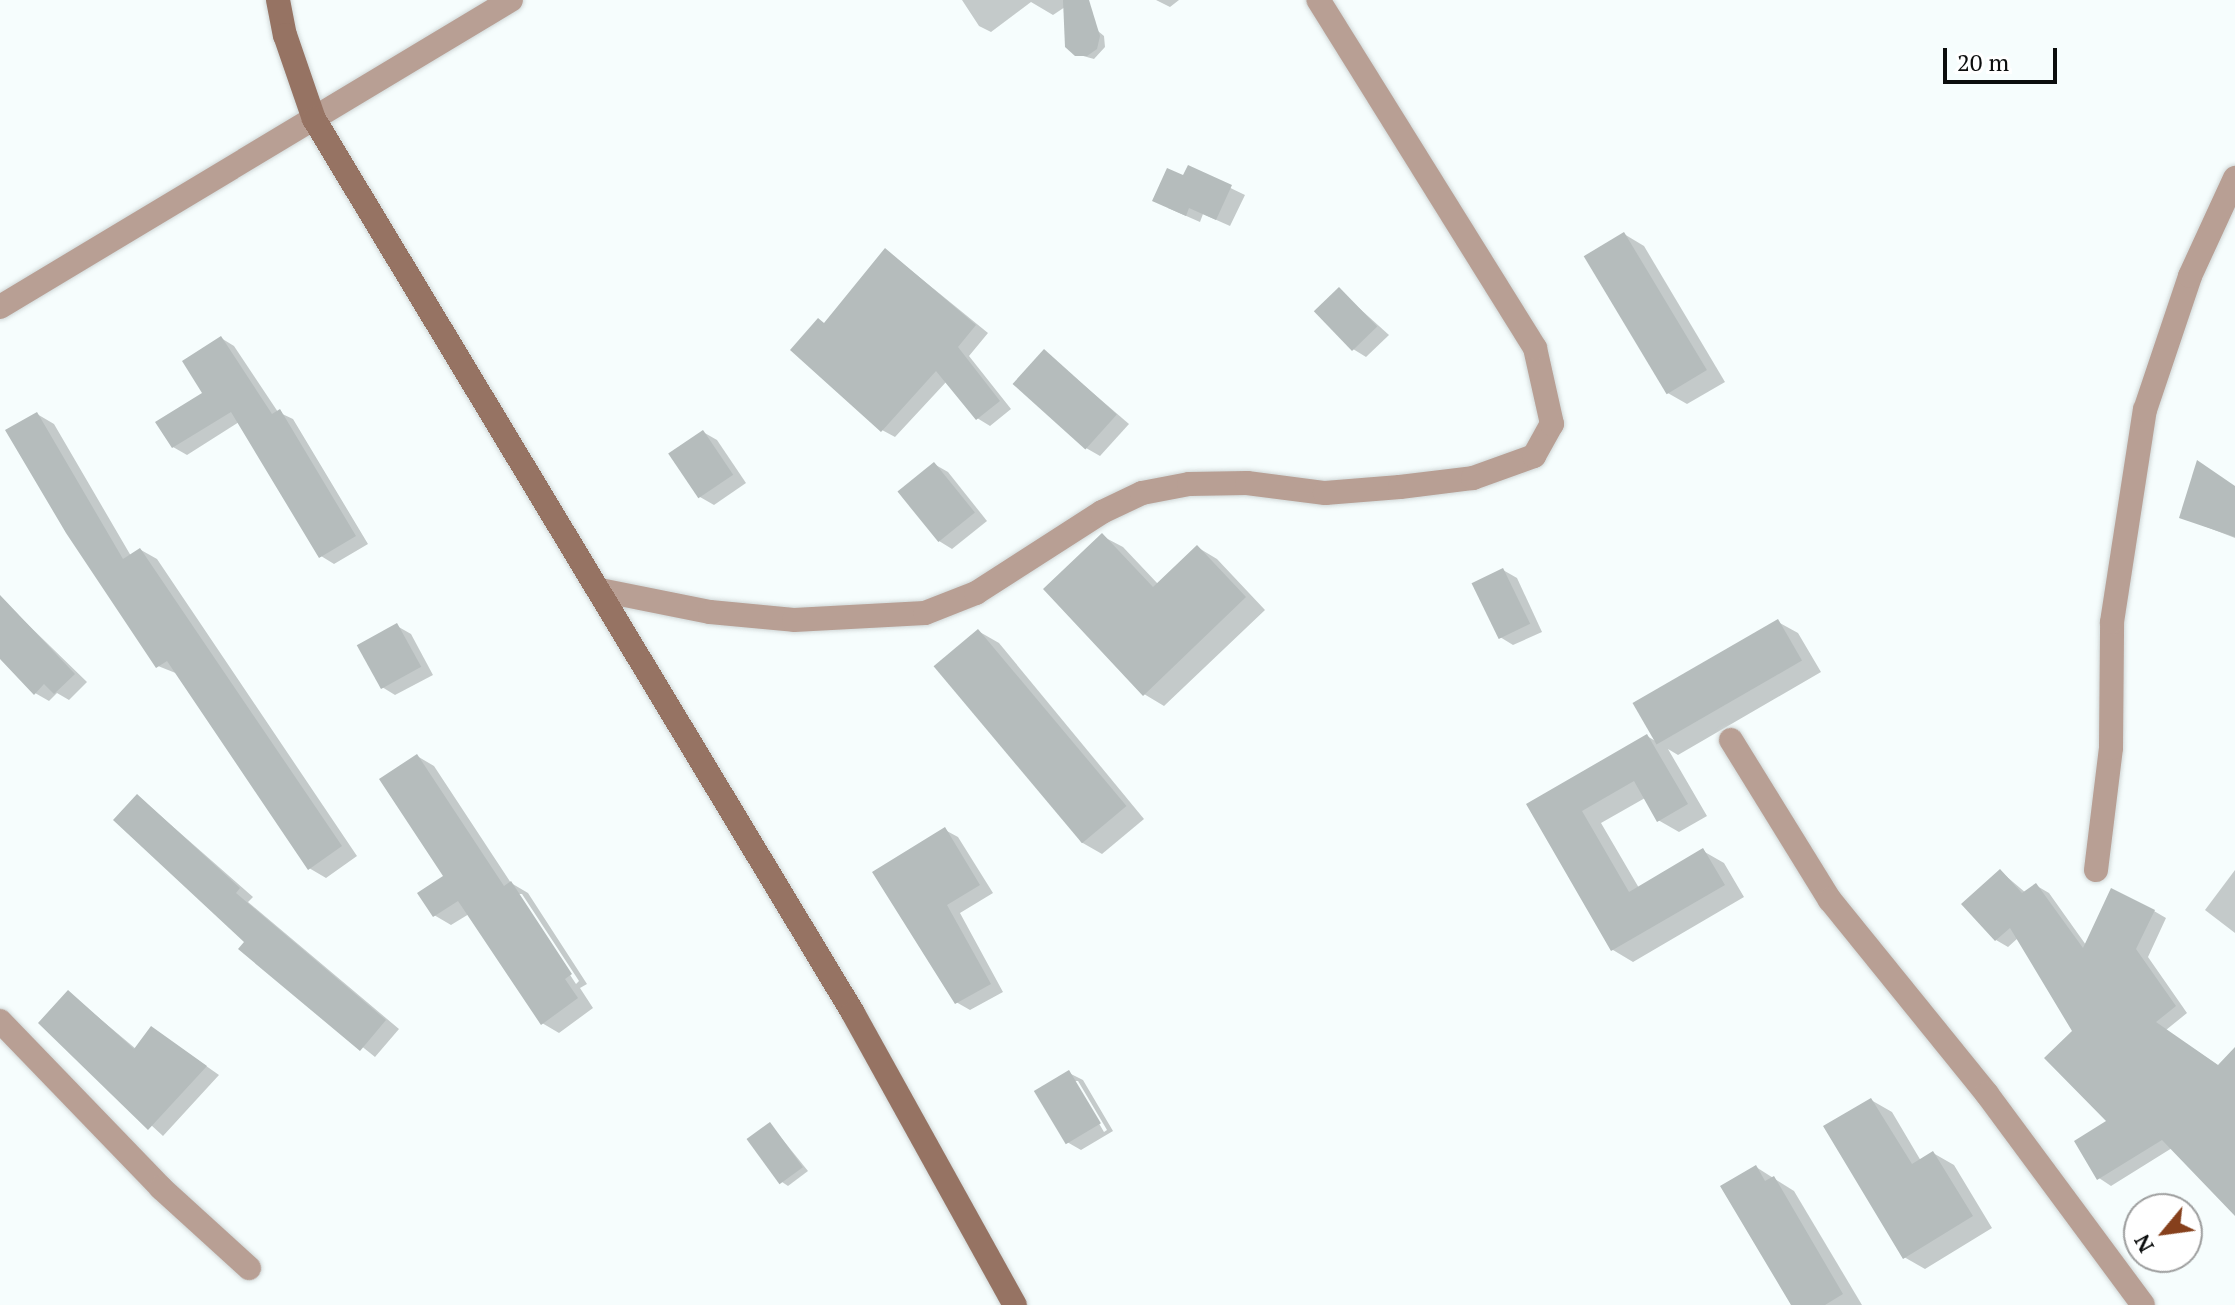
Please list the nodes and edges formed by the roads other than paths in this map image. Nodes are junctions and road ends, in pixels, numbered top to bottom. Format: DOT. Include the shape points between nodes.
graph roads {
  1 [pos="278,0"];
  2 [pos="511,0"];
  3 [pos="1318,0"];
  4 [pos="314,119"];
  5 [pos="2235,178"];
  6 [pos="0,307"];
  7 [pos="600,590"];
  8 [pos="1731,740"];
  9 [pos="2096,870"];
  10 [pos="0,1021"];
  11 [pos="249,1268"];
  12 [pos="1015,1305"];
  13 [pos="2143,1305"];
  1 -- 4 [label="street"];
  2 -- 4 [label="street"];
  3 -- 7 [label="street" via="1535,348 1552,424 1534,456 1473,478 1400,487 1325,493 1247,483 1189,484 1142,493 1102,512 976,593 925,613 794,620 710,612"];
  4 -- 6 [label="street"];
  4 -- 7 [label="street"];
  5 -- 9 [label="street" via="2190,276 2145,410 2112,622 2111,748"];
  7 -- 12 [label="street" via="853,1013"];
  8 -- 13 [label="street" via="1830,900 1987,1094"];
  10 -- 11 [label="street" via="161,1188"];
}
